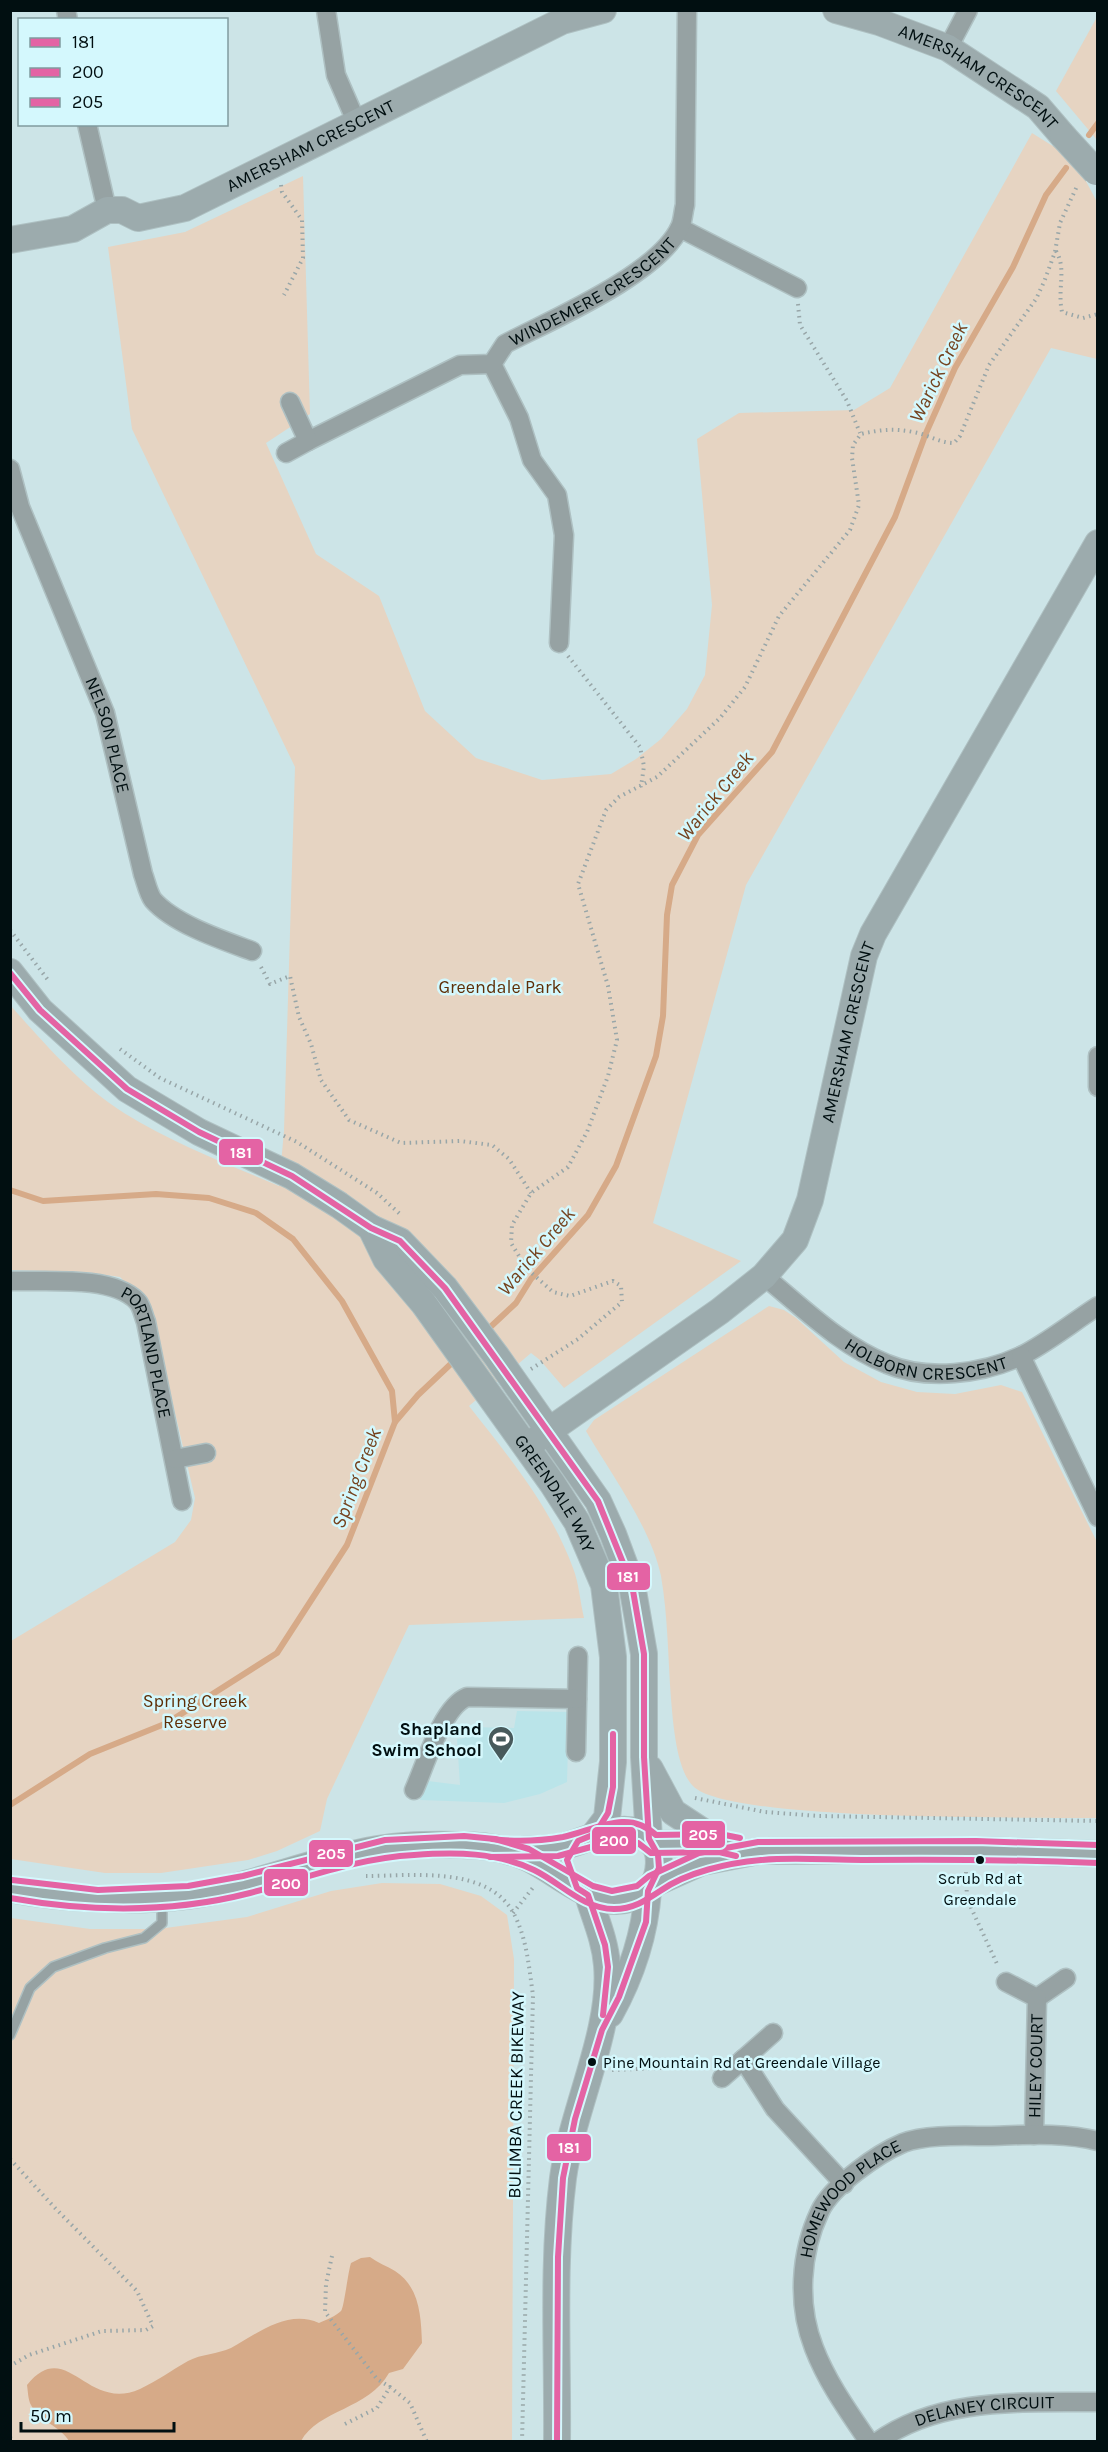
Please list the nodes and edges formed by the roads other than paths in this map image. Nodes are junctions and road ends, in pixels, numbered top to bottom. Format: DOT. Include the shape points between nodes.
graph roads {
  1 [pos="326,10"];
  2 [pos="603,10"];
  3 [pos="687,10"];
  4 [pos="836,10"];
  5 [pos="968,10"];
  6 [pos="948,48"];
  7 [pos="356,121"];
  8 [pos="87,126"];
  9 [pos="1091,177"];
  10 [pos="107,210"];
  11 [pos="680,228"];
  12 [pos="10,240"];
  13 [pos="797,288"];
  14 [pos="492,364"];
  15 [pos="290,402"];
  16 [pos="308,441"];
  17 [pos="286,453"];
  18 [pos="10,469"];
  19 [pos="1098,543"];
  20 [pos="559,643"];
  21 [pos="252,951"];
  22 [pos="10,972"];
  23 [pos="1098,1056"];
  24 [pos="1098,1087"];
  25 [pos="370,1228"];
  26 [pos="765,1276"];
  27 [pos="10,1281"];
  28 [pos="1098,1306"];
  29 [pos="1021,1356"];
  30 [pos="550,1431"];
  31 [pos="527,1446"];
  32 [pos="206,1453"];
  33 [pos="175,1459"];
  34 [pos="182,1501"];
  35 [pos="1098,1517"];
  36 [pos="578,1656"];
  37 [pos="577,1699"];
  38 [pos="576,1752"];
  39 [pos="644,1757"];
  40 [pos="414,1790"];
  41 [pos="586,1838"];
  42 [pos="651,1841"];
  43 [pos="720,1843"];
  44 [pos="509,1851"];
  45 [pos="759,1851"];
  46 [pos="1098,1854"];
  47 [pos="651,1887"];
  48 [pos="10,1889"];
  49 [pos="583,1891"];
  50 [pos="162,1898"];
  51 [pos="1066,1978"];
  52 [pos="1006,1982"];
  53 [pos="1037,1998"];
  54 [pos="602,2030"];
  55 [pos="773,2033"];
  56 [pos="10,2035"];
  57 [pos="743,2059"];
  58 [pos="722,2078"];
  59 [pos="1034,2135"];
  60 [pos="1098,2141"];
  61 [pos="844,2184"];
  62 [pos="1098,2402"];
  63 [pos="557,2442"];
  64 [pos="869,2442"];
  65 [pos="877,2442"];
  1 -- 7 [label="street" via="336,75"];
  2 -- 7 [label="street, AMERSHAM CRESCENT" via="562,21"];
  3 -- 11 [label="street, WINDEMERE CRESCENT" via="685,205"];
  4 -- 6 [label="street, AMERSHAM CRESCENT"];
  5 -- 6 [label="street"];
  6 -- 9 [label="street, AMERSHAM CRESCENT, bridge" via="1038,107"];
  7 -- 10 [label="street, AMERSHAM CRESCENT" via="177,210 138,218 122,210"];
  8 -- 10 [label="street"];
  10 -- 12 [label="street" via="72,229"];
  11 -- 13 [label="street"];
  11 -- 14 [label="street, WINDEMERE CRESCENT" via="632,278 505,344"];
  14 -- 16 [label="street" via="460,365"];
  14 -- 20 [label="street" via="519,418 532,460 557,495 564,535"];
  15 -- 16 [label="street"];
  16 -- 17 [label="street"];
  18 -- 21 [label="street, NELSON PLACE" via="20,507 105,713 151,898 166,913"];
  19 -- 26 [label="street, AMERSHAM CRESCENT" via="873,934 864,956 810,1200 795,1240"];
  22 -- 25 [label="street, GREENDALE WAY" via="40,1010 127,1089 199,1131 309,1185"];
  23 -- 24 [label="street"];
  25 -- 30 [label="street, GREENDALE WAY" via="400,1241 445,1288"];
  25 -- 31 [label="street, GREENDALE WAY" via="386,1259 424,1304"];
  26 -- 29 [label="street, HOLBORN CRESCENT" via="855,1348 888,1365 928,1373 973,1372"];
  26 -- 30 [label="street, AMERSHAM CRESCENT"];
  27 -- 33 [label="street, PORTLAND PLACE" via="93,1284 124,1290 139,1302"];
  28 -- 29 [label="street, HOLBORN CRESCENT"];
  29 -- 35 [label="street"];
  30 -- 31 [label="street, AMERSHAM CRESCENT"];
  30 -- 39 [label="street, GREENDALE WAY" via="598,1501 632,1585 644,1654"];
  31 -- 41 [label="street, GREENDALE WAY" via="577,1522 604,1585 613,1657 613,1762 607,1818"];
  32 -- 33 [label="street"];
  33 -- 34 [label="street, PORTLAND PLACE"];
  36 -- 37 [label="street"];
  37 -- 38 [label="street"];
  37 -- 40 [label="street" via="467,1697 458,1701 448,1713"];
  39 -- 42 [label="street, GREENDALE WAY"];
  39 -- 43 [label="street" via="673,1812"];
  41 -- 42 [label="street" via="633,1831"];
  41 -- 44 [label="street" via="558,1847"];
  41 -- 49 [label="street" via="567,1860 568,1869"];
  42 -- 43 [label="street"];
  42 -- 47 [label="street" via="659,1868"];
  43 -- 45 [label="street"];
  44 -- 49 [label="street" via="549,1868"];
  44 -- 50 [label="street" via="465,1845 406,1844 353,1854 244,1885"];
  45 -- 46 [label="street"];
  45 -- 47 [label="street" via="702,1862"];
  47 -- 49 [label="street" via="627,1900 607,1900"];
  47 -- 54 [label="street" via="646,1922 619,1998"];
  48 -- 50 [label="street" via="84,1897"];
  49 -- 54 [label="street" via="605,1945 608,1967"];
  50 -- 56 [label="lane" via="162,1923 144,1938 53,1967 30,1988"];
  51 -- 53 [label="street, HILEY COURT"];
  52 -- 53 [label="street, HILEY COURT"];
  53 -- 59 [label="street, HILEY COURT"];
  54 -- 63 [label="street" via="575,2119 563,2178 558,2257"];
  55 -- 57 [label="street"];
  57 -- 58 [label="street"];
  57 -- 61 [label="street" via="775,2109"];
  59 -- 60 [label="street, HOMEWOOD PLACE"];
  59 -- 61 [label="street, HOMEWOOD PLACE" via="953,2136 905,2142 869,2162"];
  61 -- 64 [label="street, HOMEWOOD PLACE" via="820,2210 803,2260 803,2299 813,2346 834,2391"];
  62 -- 65 [label="street, DELANEY CIRCUIT" via="984,2404 932,2414 896,2428"];
}
